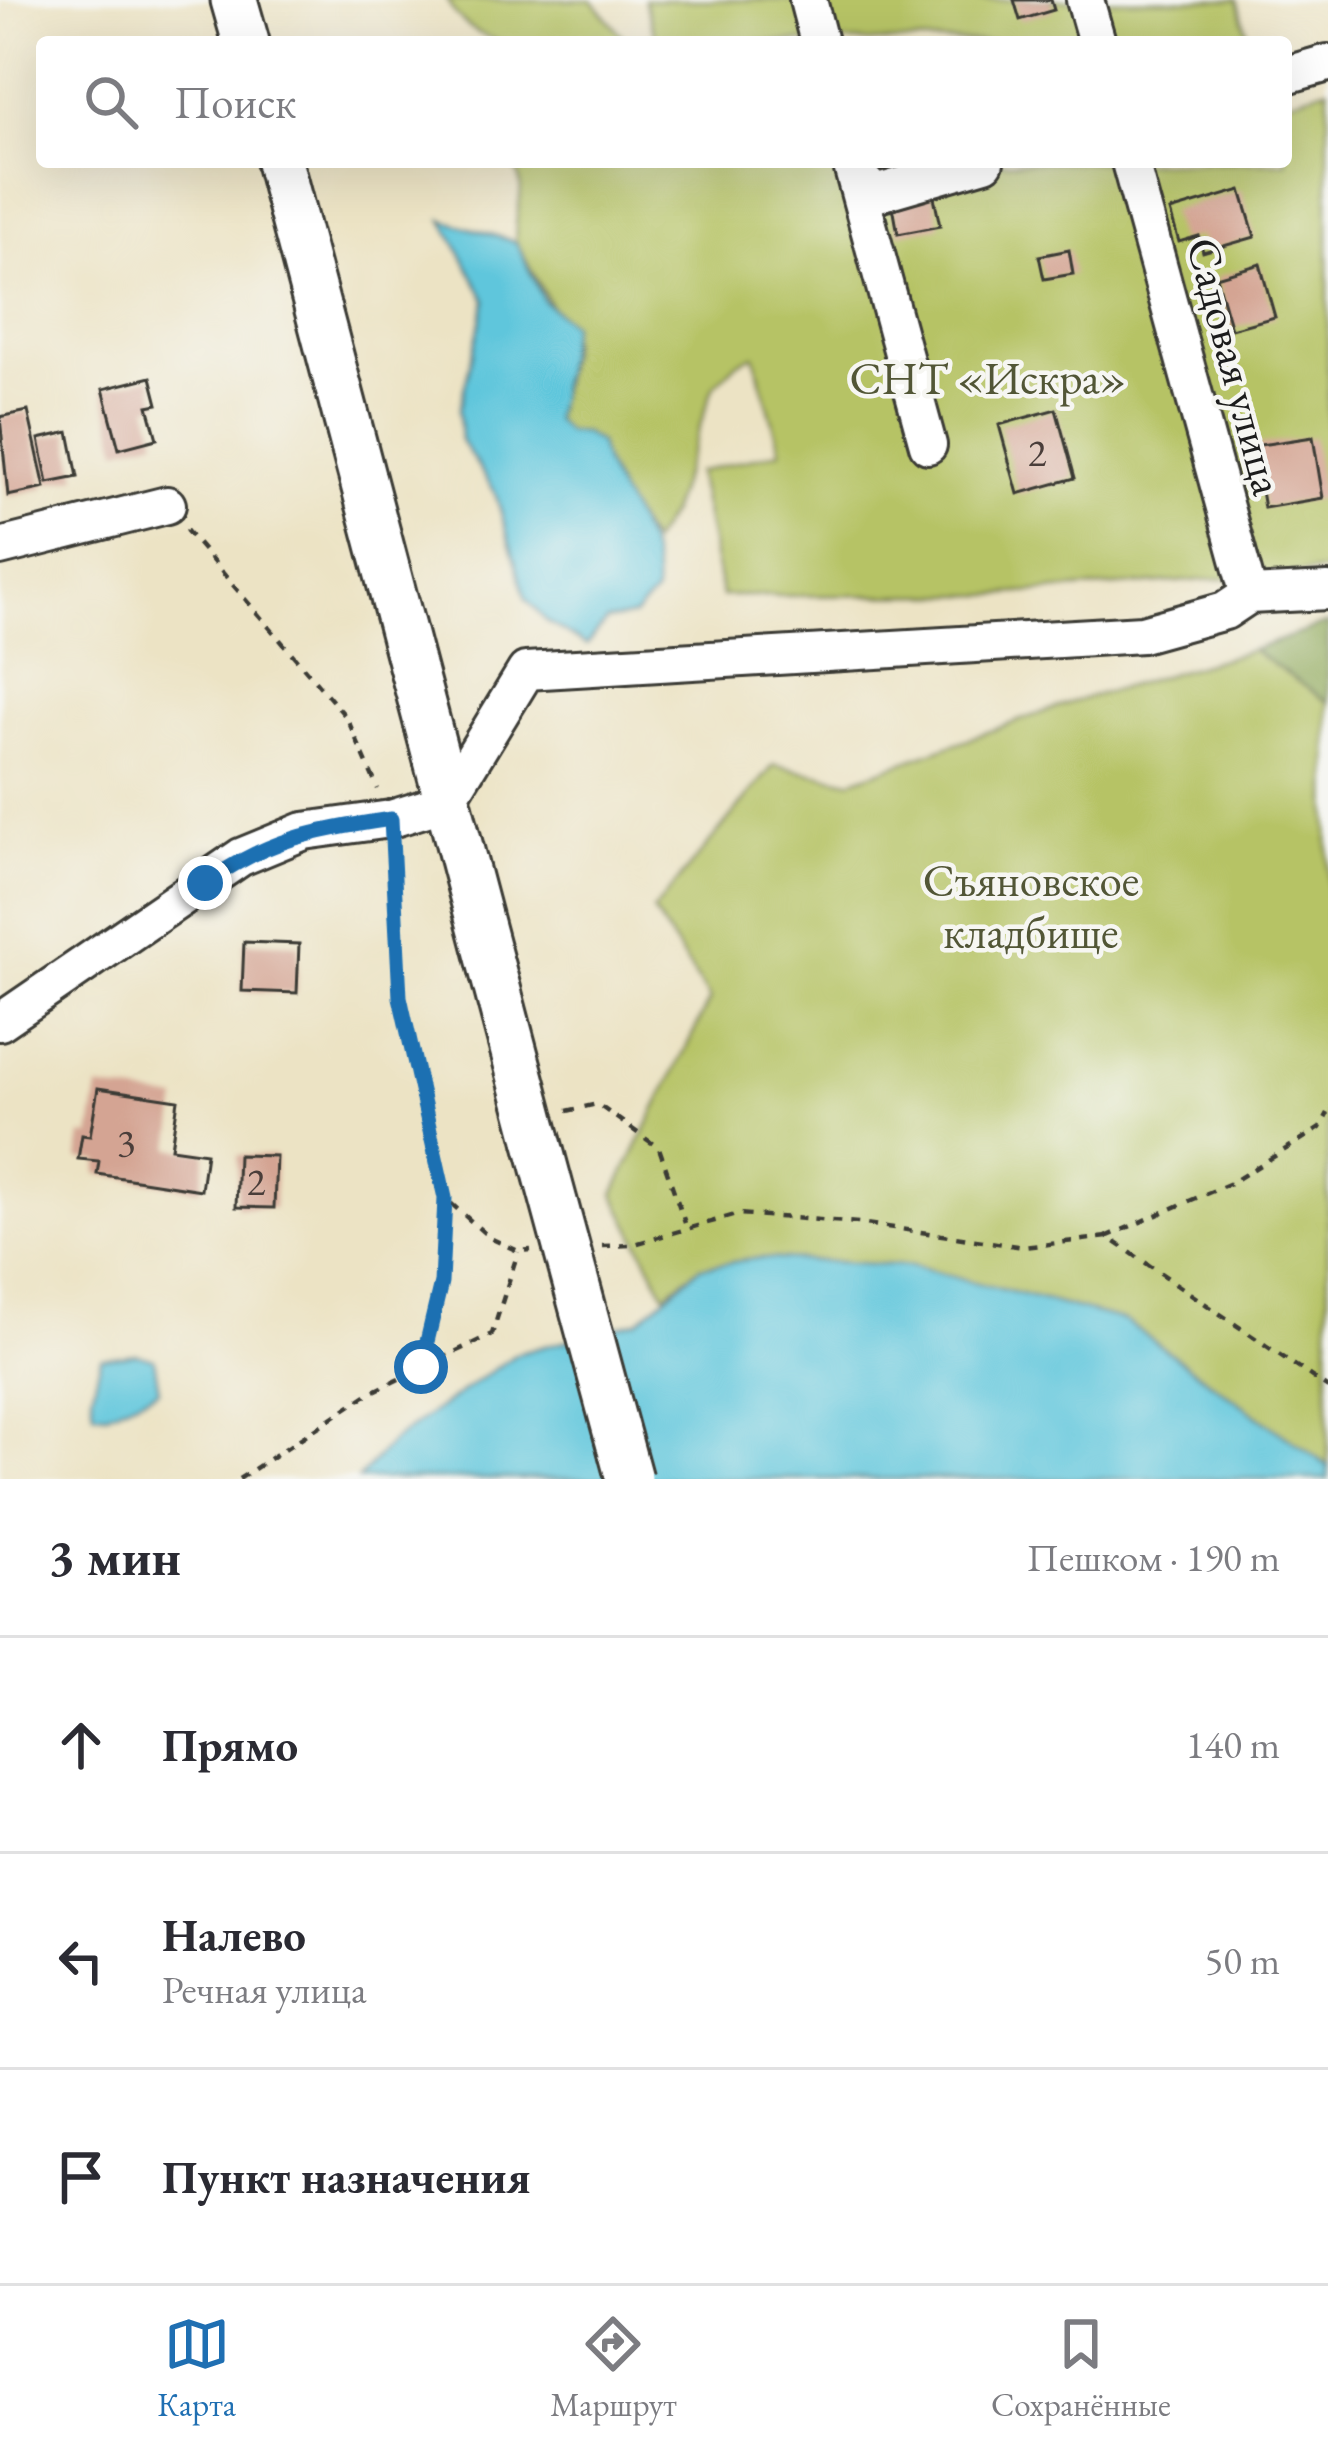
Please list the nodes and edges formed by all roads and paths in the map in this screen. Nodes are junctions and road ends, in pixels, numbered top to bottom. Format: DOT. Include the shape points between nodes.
graph roads {
  1 [pos="234,0"];
  2 [pos="808,0"];
  3 [pos="1085,0"];
  4 [pos="244,36"];
  5 [pos="817,36"];
  6 [pos="1095,36"];
  7 [pos="1328,63"];
  8 [pos="1292,73"];
  9 [pos="282,168"];
  10 [pos="853,168"];
  11 [pos="854,168"];
  12 [pos="964,168"];
  13 [pos="1132,168"];
  14 [pos="928,446"];
  15 [pos="167,505"];
  16 [pos="0,547"];
  17 [pos="1328,590"];
  18 [pos="1249,596"];
  19 [pos="446,802"];
  20 [pos="391,819"];
  21 [pos="0,1022"];
  22 [pos="597,1104"];
  23 [pos="1328,1113"];
  24 [pos="445,1198"];
  25 [pos="686,1226"];
  26 [pos="1106,1238"];
  27 [pos="586,1247"];
  28 [pos="541,1250"];
  29 [pos="518,1251"];
  30 [pos="421,1367"];
  31 [pos="1328,1388"];
  32 [pos="239,1479"];
  33 [pos="629,1479"];
  1 -- 4 [label="main road"];
  2 -- 5 [label="street"];
  3 -- 6 [label="street"];
  7 -- 8 [label="street"];
  9 -- 19 [label="main road"];
  10 -- 14 [label="street"];
  11 -- 12 [label="street" via="875,194"];
  13 -- 18 [label="street, Садовая улица"];
  15 -- 16 [label="street"];
  15 -- 20 [label="path" via="346,718"];
  17 -- 18 [label="street"];
  18 -- 19 [label="street" via="1225,611 1142,634 526,671"];
  19 -- 20 [label="street"];
  19 -- 33 [label="main road, bridge"];
  20 -- 21 [label="street" via="304,831 241,857"];
  20 -- 24 [label="path" via="400,997"];
  22 -- 25 [label="path" via="659,1148"];
  23 -- 26 [label="path" via="1320,1128 1232,1183"];
  24 -- 29 [label="path"];
  24 -- 30 [label="path" via="441,1283"];
  25 -- 26 [label="path" via="739,1214 1024,1247"];
  25 -- 27 [label="path" via="631,1244"];
  26 -- 31 [label="path"];
  28 -- 29 [label="path"];
  29 -- 30 [label="path" via="492,1334"];
  30 -- 32 [label="path"];
}
